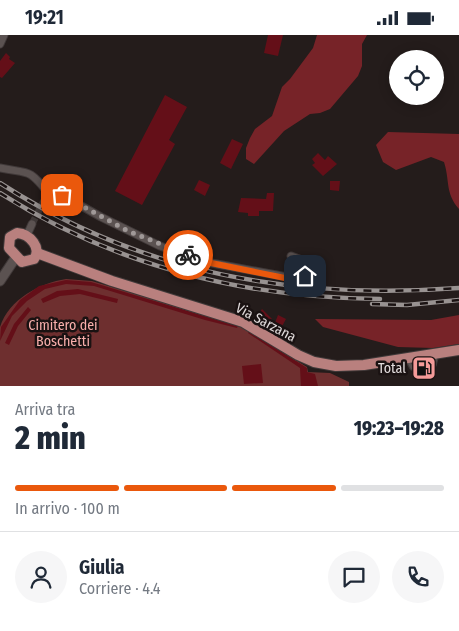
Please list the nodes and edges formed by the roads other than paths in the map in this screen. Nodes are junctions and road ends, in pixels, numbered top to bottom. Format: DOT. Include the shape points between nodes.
graph roads {
  1 [pos="4,35"];
  2 [pos="0,44"];
  3 [pos="0,168"];
  4 [pos="32,224"];
  5 [pos="0,231"];
  6 [pos="26,235"];
  7 [pos="10,237"];
  8 [pos="37,253"];
  9 [pos="291,256"];
  10 [pos="16,257"];
  11 [pos="0,281"];
  12 [pos="459,350"];
  1 -- 2 [label="street"];
  3 -- 9 [label="street" via="26,171 36,177 48,193 62,195 160,246 206,262 298,279 305,276 307,262"];
  4 -- 6 [label="street"];
  5 -- 7 [label="main road"];
  6 -- 7 [label="main road" via="17,233"];
  6 -- 8 [label="main road" via="36,245"];
  7 -- 10 [label="main road" via="9,248"];
  8 -- 10 [label="main road" via="28,262"];
  8 -- 12 [label="main road, Via Sarzana" via="112,281 243,322 314,362 336,366 364,365"];
  10 -- 11 [label="street"];
}
